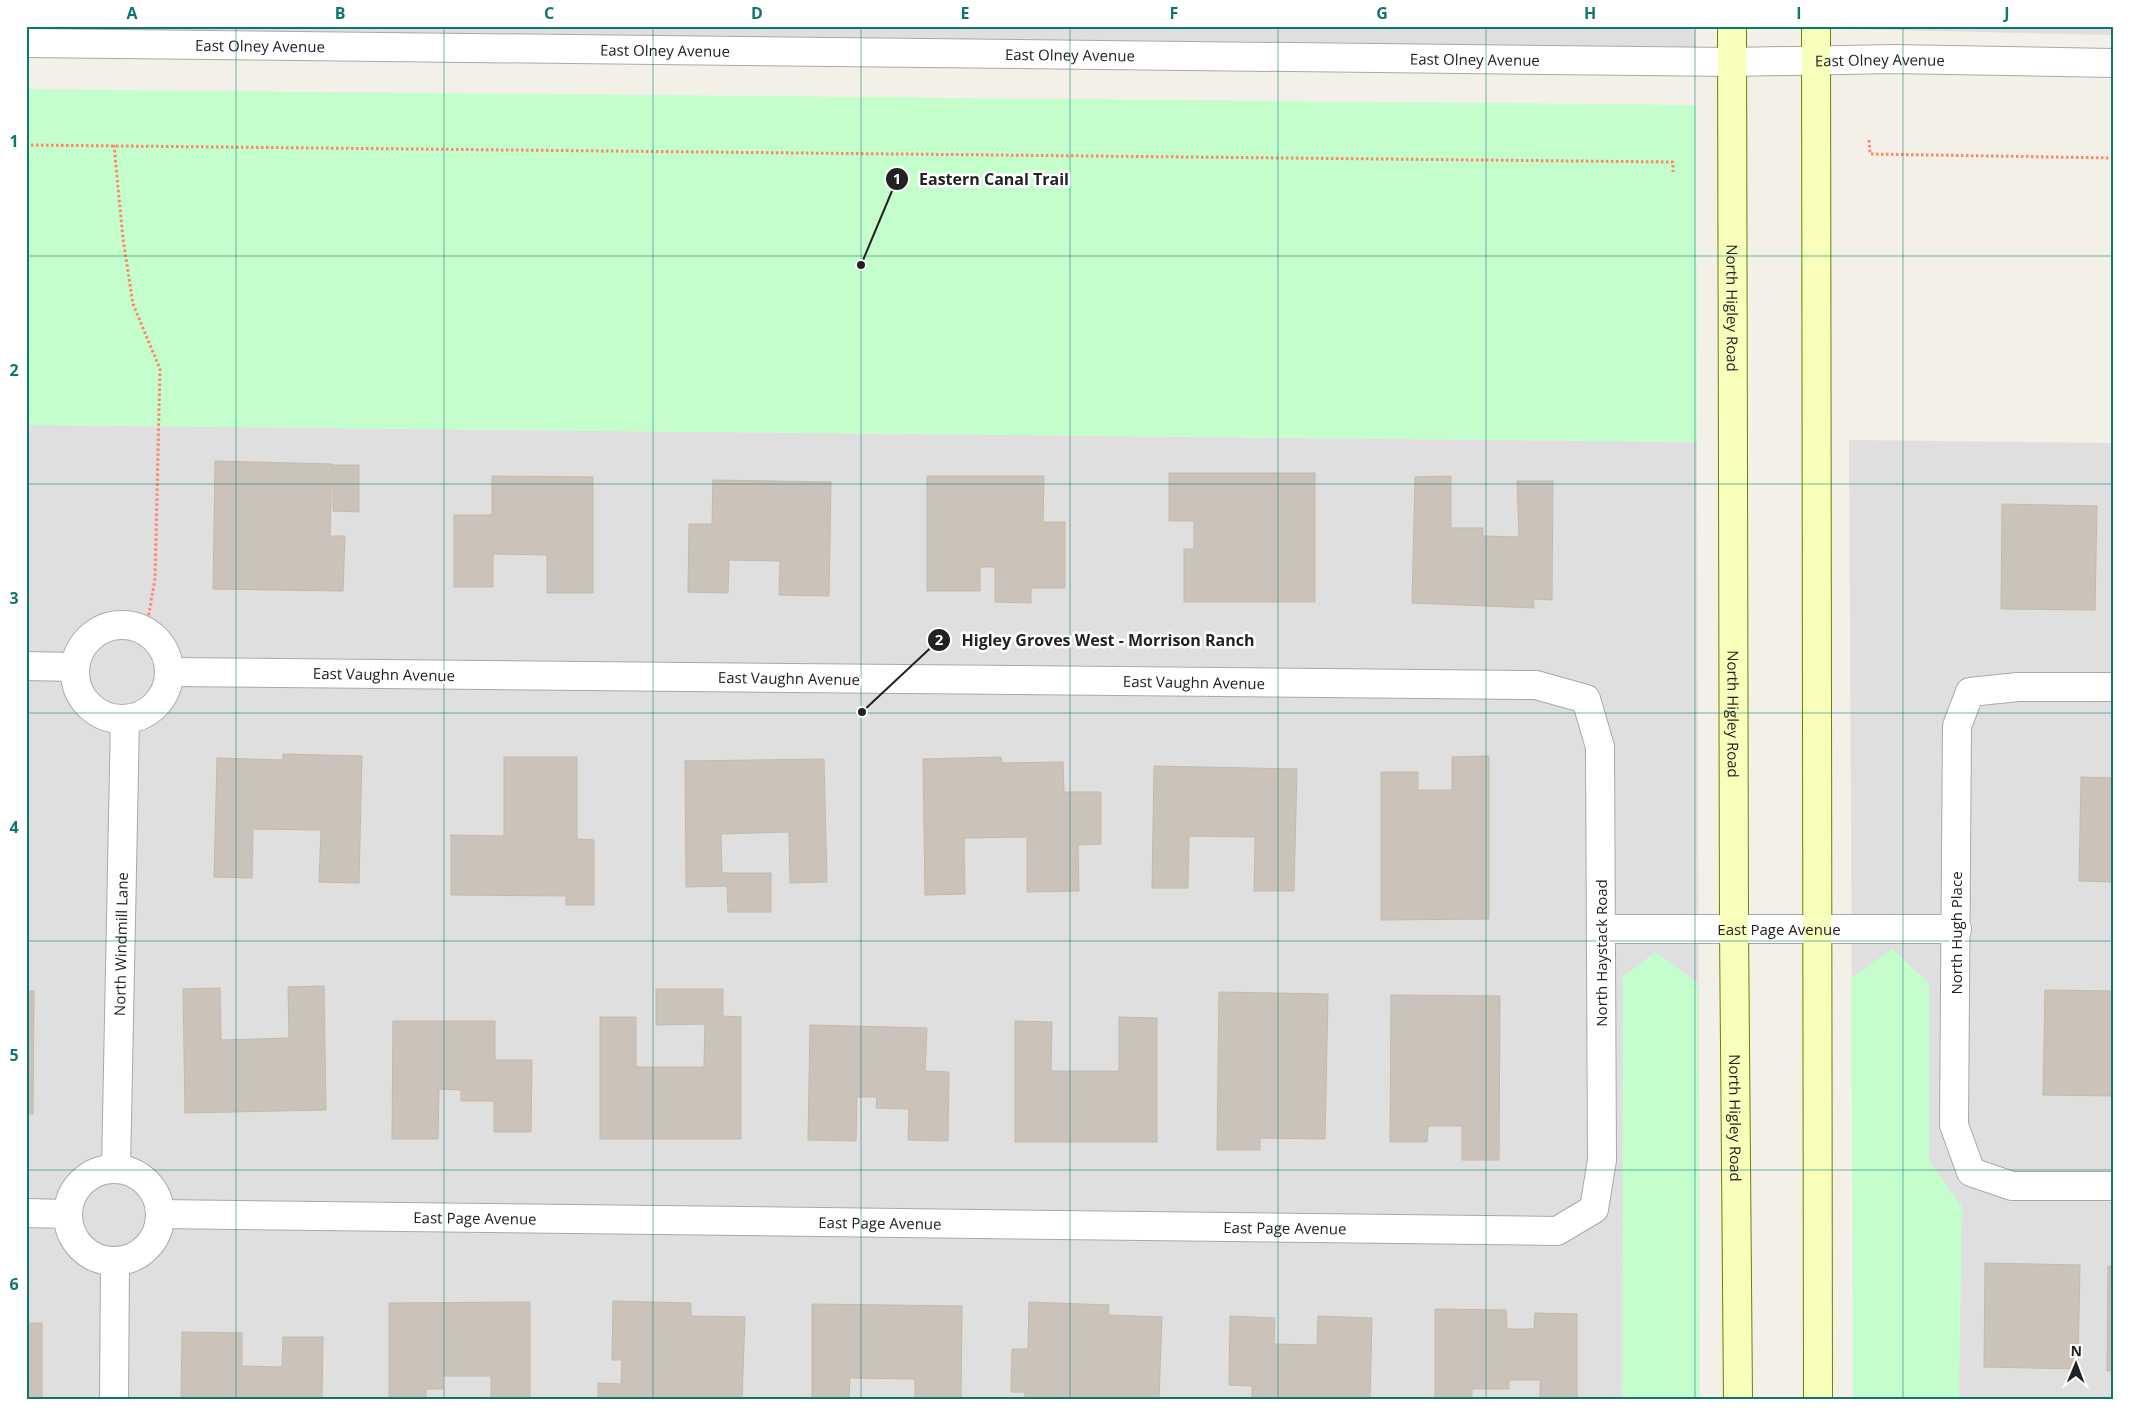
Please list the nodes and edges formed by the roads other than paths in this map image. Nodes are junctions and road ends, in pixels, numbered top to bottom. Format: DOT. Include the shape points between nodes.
graph roads {
  1 [pos="1732,26"];
  2 [pos="1816,26"];
  3 [pos="26,44"];
  4 [pos="1817,61"];
  5 [pos="1732,62"];
  6 [pos="2113,62"];
  7 [pos="26,666"];
  8 [pos="75,667"];
  9 [pos="170,672"];
  10 [pos="2113,687"];
  11 [pos="1586,699"];
  12 [pos="125,719"];
  13 [pos="1734,928"];
  14 [pos="1601,929"];
  15 [pos="1816,929"];
  16 [pos="1956,929"];
  17 [pos="116,1169"];
  18 [pos="2113,1186"];
  19 [pos="1594,1208"];
  20 [pos="26,1214"];
  21 [pos="67,1214"];
  22 [pos="160,1214"];
  23 [pos="115,1261"];
  24 [pos="114,1400"];
  25 [pos="1738,1400"];
  26 [pos="1818,1400"];
  1 -- 5 [label="main road, North Higley Road"];
  2 -- 4 [label="main road"];
  3 -- 5 [label="street, East Olney Avenue"];
  4 -- 5 [label="street, East Olney Avenue"];
  4 -- 6 [label="street, East Olney Avenue" via="1894,58"];
  4 -- 15 [label="main road"];
  5 -- 13 [label="main road, North Higley Road"];
  7 -- 8 [label="street"];
  8 -- 9 [label="street" via="79,652 88,639 100,630 131,625 156,638 164,648"];
  8 -- 12 [label="street" via="80,693 88,704 98,713"];
  9 -- 11 [label="street, East Vaughn Avenue" via="1536,686"];
  9 -- 12 [label="street" via="168,686 156,704 139,716"];
  10 -- 16 [label="street, North Hugh Place" via="2018,687 1970,692 1957,726"];
  11 -- 14 [label="street, North Haystack Road" via="1600,746"];
  12 -- 17 [label="street, North Windmill Lane"];
  13 -- 14 [label="street, East Page Avenue"];
  13 -- 15 [label="street, East Page Avenue"];
  13 -- 25 [label="main road, North Higley Road"];
  14 -- 19 [label="street, North Haystack Road" via="1602,1160"];
  15 -- 16 [label="street, East Page Avenue"];
  15 -- 26 [label="main road"];
  16 -- 18 [label="street, North Hugh Place" via="1954,1125 1971,1172 2012,1186"];
  17 -- 21 [label="street" via="101,1170 88,1176 73,1193"];
  17 -- 22 [label="street" via="130,1171 152,1188"];
  19 -- 22 [label="street, East Page Avenue" via="1557,1230"];
  20 -- 21 [label="street"];
  21 -- 23 [label="street" via="69,1229 86,1253"];
  22 -- 23 [label="street" via="158,1228 147,1247 129,1259"];
  23 -- 24 [label="street"];
}
